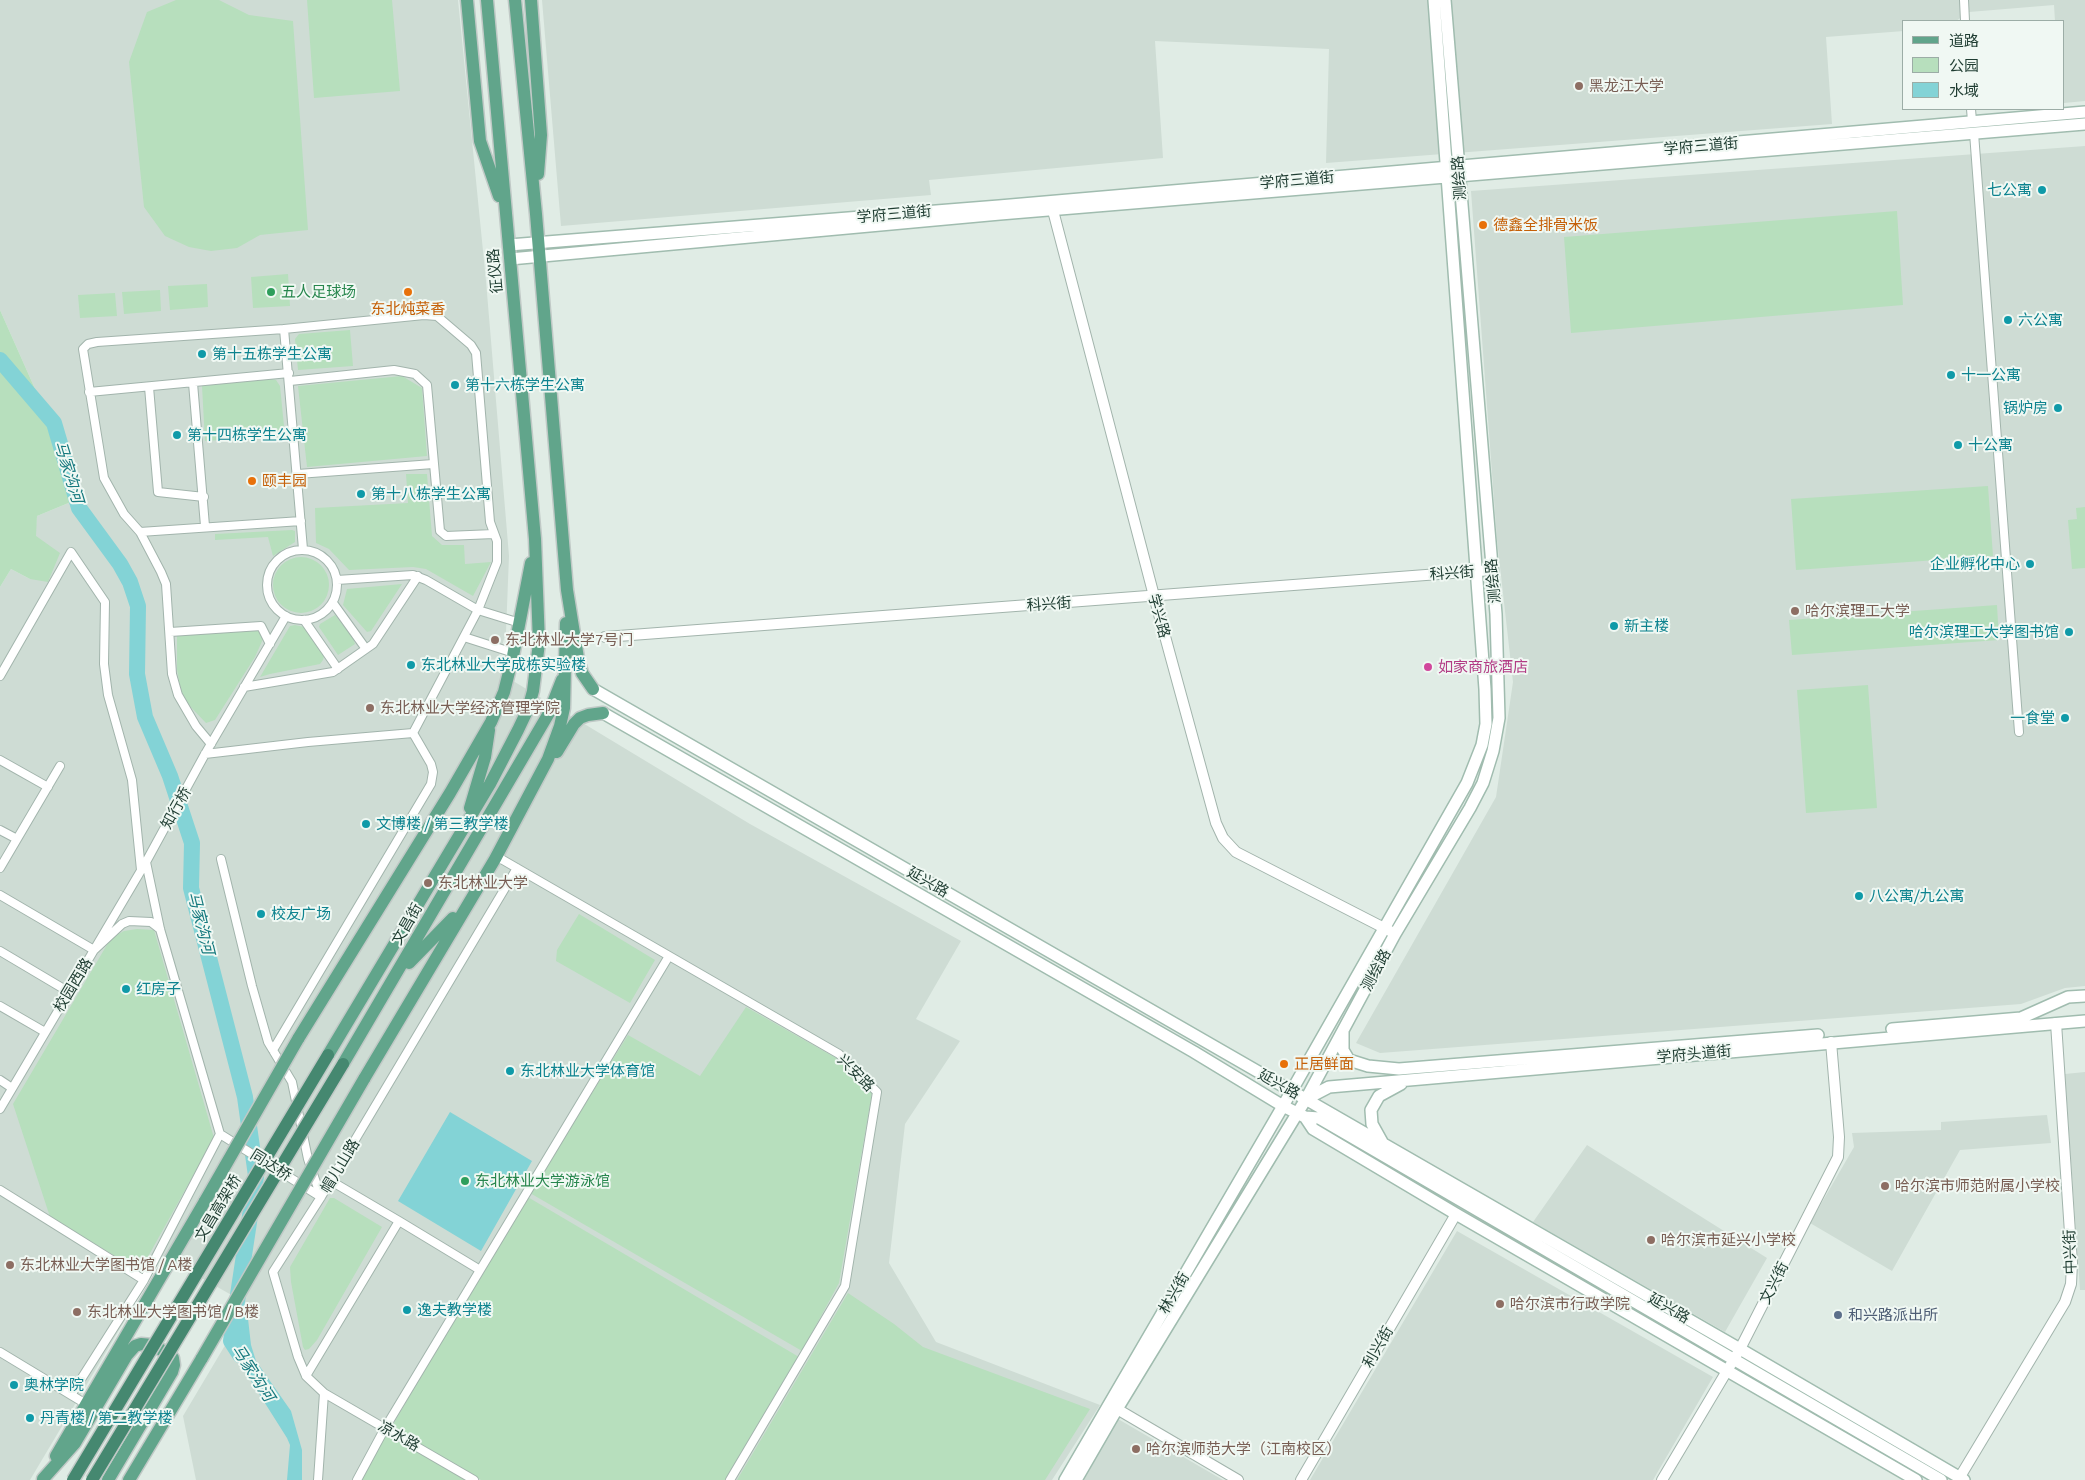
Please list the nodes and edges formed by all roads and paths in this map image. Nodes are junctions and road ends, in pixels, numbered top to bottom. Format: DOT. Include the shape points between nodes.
graph roads {
  1 [pos="467,0"];
  2 [pos="486,0"];
  3 [pos="515,0"];
  4 [pos="531,0"];
  5 [pos="1434,0"];
  6 [pos="1445,0"];
  7 [pos="1964,0"];
  8 [pos="1965,20"];
  9 [pos="1971,110"];
  10 [pos="2085,112"];
  11 [pos="1972,122"];
  12 [pos="2085,124"];
  13 [pos="1974,134"];
  14 [pos="1453,172"];
  15 [pos="1052,205"];
  16 [pos="536,214"];
  17 [pos="506,216"];
  18 [pos="537,244"];
  19 [pos="510,245"];
  20 [pos="538,257"];
  21 [pos="510,259"];
  22 [pos="284,329"];
  23 [pos="289,377"];
  24 [pos="193,383"];
  25 [pos="149,387"];
  26 [pos="89,392"];
  27 [pos="433,464"];
  28 [pos="298,474"];
  29 [pos="204,497"];
  30 [pos="301,521"];
  31 [pos="205,526"];
  32 [pos="140,532"];
  33 [pos="494,534"];
  34 [pos="535,539"];
  35 [pos="303,549"];
  36 [pos="1492,570"];
  37 [pos="1478,572"];
  38 [pos="418,576"];
  39 [pos="338,580"];
  40 [pos="566,590"];
  41 [pos="1154,596"];
  42 [pos="333,603"];
  43 [pos="478,610"];
  44 [pos="286,616"];
  45 [pos="304,620"];
  46 [pos="520,623"];
  47 [pos="170,632"];
  48 [pos="464,637"];
  49 [pos="605,637"];
  50 [pos="270,644"];
  51 [pos="366,649"];
  52 [pos="514,654"];
  53 [pos="565,668"];
  54 [pos="338,669"];
  55 [pos="0,676"];
  56 [pos="244,687"];
  57 [pos="593,689"];
  58 [pos="603,713"];
  59 [pos="490,723"];
  60 [pos="2019,732"];
  61 [pos="412,734"];
  62 [pos="211,744"];
  63 [pos="205,754"];
  64 [pos="0,760"];
  65 [pos="60,766"];
  66 [pos="48,787"];
  67 [pos="467,820"];
  68 [pos="0,830"];
  69 [pos="17,840"];
  70 [pos="504,842"];
  71 [pos="496,856"];
  72 [pos="221,859"];
  73 [pos="146,862"];
  74 [pos="0,868"];
  75 [pos="517,868"];
  76 [pos="142,870"];
  77 [pos="0,895"];
  78 [pos="466,904"];
  79 [pos="1384,928"];
  80 [pos="160,929"];
  81 [pos="1395,934"];
  82 [pos="94,950"];
  83 [pos="0,951"];
  84 [pos="669,956"];
  85 [pos="69,992"];
  86 [pos="2085,996"];
  87 [pos="382,999"];
  88 [pos="0,1006"];
  89 [pos="2085,1020"];
  90 [pos="2056,1023"];
  91 [pos="1343,1030"];
  92 [pos="45,1032"];
  93 [pos="1832,1042"];
  94 [pos="273,1050"];
  95 [pos="328,1055"];
  96 [pos="343,1064"];
  97 [pos="1414,1079"];
  98 [pos="0,1080"];
  99 [pos="12,1088"];
  100 [pos="1290,1091"];
  101 [pos="1306,1099"];
  102 [pos="1283,1106"];
  103 [pos="0,1109"];
  104 [pos="1301,1115"];
  105 [pos="220,1134"];
  106 [pos="1383,1144"];
  107 [pos="331,1181"];
  108 [pos="0,1190"];
  109 [pos="321,1197"];
  110 [pos="1456,1214"];
  111 [pos="399,1221"];
  112 [pos="480,1270"];
  113 [pos="144,1280"];
  114 [pos="0,1352"];
  115 [pos="1737,1354"];
  116 [pos="1728,1370"];
  117 [pos="306,1376"];
  118 [pos="324,1393"];
  119 [pos="71,1395"];
  120 [pos="86,1404"];
  121 [pos="1117,1409"];
  122 [pos="385,1428"];
  123 [pos="42,1479"];
  124 [pos="1961,1479"];
  125 [pos="73,1480"];
  126 [pos="92,1480"];
  127 [pos="108,1480"];
  128 [pos="129,1480"];
  129 [pos="318,1480"];
  130 [pos="357,1480"];
  131 [pos="474,1480"];
  132 [pos="730,1480"];
  133 [pos="1065,1480"];
  134 [pos="1076,1480"];
  135 [pos="1238,1480"];
  136 [pos="1301,1480"];
  137 [pos="1662,1480"];
  138 [pos="1916,1480"];
  139 [pos="1941,1480"];
  1 -- 17 [label="main road" via="480,141"];
  2 -- 17 [label="main road, 征仪路"];
  3 -- 16 [label="main road"];
  4 -- 16 [label="main road" via="541,135"];
  5 -- 14 [label="main road, 测绘路"];
  6 -- 14 [label="main road, 测绘路"];
  7 -- 8 [label="street"];
  9 -- 11 [label="street"];
  10 -- 11 [label="main road, 学府三道街"];
  11 -- 14 [label="main road, 学府三道街"];
  12 -- 13 [label="main road, 学府三道街"];
  13 -- 14 [label="main road, 学府三道街"];
  13 -- 60 [label="street"];
  14 -- 15 [label="main road, 学府三道街"];
  14 -- 36 [label="main road, 测绘路"];
  14 -- 37 [label="main road, 测绘路"];
  15 -- 18 [label="main road, 学府三道街"];
  15 -- 20 [label="main road, 学府三道街"];
  15 -- 41 [label="street, 学兴路"];
  16 -- 18 [label="main road"];
  17 -- 19 [label="main road, 征仪路"];
  18 -- 19 [label="main road, 学府三道街"];
  18 -- 20 [label="main road"];
  19 -- 21 [label="main road, 征仪路"];
  20 -- 21 [label="main road, 学府三道街"];
  20 -- 40 [label="main road"];
  21 -- 34 [label="main road, 征仪路"];
  22 -- 23 [label="street"];
  22 -- 26 [label="street" via="88,344 83,349"];
  22 -- 33 [label="street" via="437,316 471,345 476,353 490,522"];
  23 -- 24 [label="street"];
  23 -- 27 [label="street" via="394,370 415,374 427,385"];
  23 -- 28 [label="street"];
  24 -- 25 [label="street"];
  24 -- 29 [label="street"];
  25 -- 26 [label="street"];
  25 -- 29 [label="street" via="158,492"];
  26 -- 32 [label="street" via="104,478 124,514"];
  27 -- 28 [label="street"];
  27 -- 33 [label="street" via="440,531 446,536"];
  28 -- 30 [label="street"];
  29 -- 31 [label="street"];
  30 -- 31 [label="street"];
  30 -- 35 [label="street"];
  31 -- 32 [label="street"];
  32 -- 47 [label="street" via="166,584"];
  33 -- 43 [label="street" via="497,562"];
  34 -- 46 [label="main road"];
  34 -- 67 [label="main road, 文昌街" via="538,643 534,691 490,784"];
  35 -- 39 [label="street" via="318,553 330,562"];
  35 -- 44 [label="street" via="281,556 268,576 270,599"];
  36 -- 37 [label="street, 科兴街"];
  36 -- 81 [label="main road, 测绘路" via="1500,718 1494,752 1470,808"];
  37 -- 41 [label="street, 科兴街"];
  37 -- 79 [label="main road, 测绘路" via="1486,689 1482,745 1467,783"];
  38 -- 39 [label="street"];
  38 -- 43 [label="street"];
  38 -- 51 [label="street" via="373,644"];
  39 -- 42 [label="street"];
  40 -- 53 [label="main road"];
  40 -- 57 [label="main road" via="582,673"];
  41 -- 49 [label="street, 科兴街"];
  41 -- 79 [label="street, 学兴路" via="1216,824 1223,838 1236,852"];
  42 -- 45 [label="street" via="318,617"];
  42 -- 51 [label="street"];
  43 -- 46 [label="street"];
  43 -- 48 [label="street"];
  44 -- 45 [label="street"];
  44 -- 50 [label="street"];
  45 -- 54 [label="street"];
  46 -- 52 [label="main road"];
  47 -- 50 [label="street" via="261,626"];
  47 -- 62 [label="street" via="172,674 178,695"];
  48 -- 52 [label="street"];
  48 -- 61 [label="street"];
  50 -- 56 [label="street"];
  51 -- 54 [label="street"];
  52 -- 59 [label="main road" via="504,692"];
  53 -- 70 [label="main road" via="564,708 558,733 548,759"];
  53 -- 87 [label="main road, 文昌街" via="549,713"];
  54 -- 56 [label="street"];
  55 -- 76 [label="street" via="71,552 105,602 104,664 108,695 132,780"];
  56 -- 62 [label="street"];
  57 -- 100 [label="main road, 延兴路"];
  58 -- 70 [label="main road" via="588,715 574,724 528,808"];
  58 -- 102 [label="main road, 延兴路" via="1186,1047"];
  59 -- 67 [label="main road" via="485,757"];
  59 -- 120 [label="main road, bridge" via="298,1039"];
  61 -- 63 [label="street"];
  61 -- 94 [label="street" via="431,764 431,784"];
  62 -- 63 [label="street"];
  63 -- 73 [label="street, 知行桥"];
  64 -- 66 [label="street"];
  65 -- 66 [label="street"];
  66 -- 69 [label="street"];
  67 -- 95 [label="main road, 文昌街"];
  68 -- 69 [label="street"];
  69 -- 74 [label="street"];
  70 -- 71 [label="main road"];
  71 -- 75 [label="street, 兴安路"];
  71 -- 78 [label="main road"];
  72 -- 94 [label="street" via="252,986"];
  73 -- 76 [label="street, 校园西路"];
  73 -- 80 [label="street"];
  75 -- 84 [label="street, 兴安路"];
  75 -- 107 [label="street, 帽儿山路"];
  76 -- 82 [label="street, 校园西路"];
  77 -- 82 [label="street"];
  78 -- 87 [label="main road" via="403,969"];
  78 -- 128 [label="main road, bridge"];
  79 -- 81 [label="street, 学兴路"];
  79 -- 100 [label="main road, 测绘路"];
  80 -- 82 [label="street" via="151,922 129,921"];
  80 -- 105 [label="street"];
  81 -- 91 [label="main road, 测绘路"];
  82 -- 85 [label="street, 校园西路"];
  83 -- 85 [label="street"];
  84 -- 112 [label="street"];
  84 -- 132 [label="street, 兴安路" via="839,1054 877,1092 845,1286"];
  85 -- 92 [label="street, 校园西路"];
  86 -- 91 [label="main road, 学府头道街" via="2068,997 2022,1018 1408,1069 1368,1066 1350,1060 1343,1050"];
  87 -- 96 [label="main road, 文昌街"];
  88 -- 92 [label="street"];
  89 -- 90 [label="main road, 学府头道街"];
  90 -- 93 [label="main road, 学府头道街"];
  90 -- 124 [label="street, 中兴街" via="2071,1284 2065,1302"];
  91 -- 101 [label="main road, 测绘路"];
  92 -- 99 [label="street, 校园西路"];
  93 -- 97 [label="main road, 学府头道街"];
  93 -- 115 [label="street, 文兴街" via="1838,1157"];
  94 -- 109 [label="street" via="292,1082 308,1160"];
  95 -- 125 [label="highway, 文昌高架桥, bridge"];
  96 -- 126 [label="highway, bridge"];
  97 -- 101 [label="main road, 学府头道街" via="1329,1087"];
  97 -- 106 [label="main road" via="1388,1090 1373,1104 1370,1118"];
  98 -- 99 [label="street"];
  99 -- 103 [label="street, 校园西路"];
  100 -- 101 [label="main road, 延兴路"];
  100 -- 102 [label="main road, 测绘路"];
  101 -- 104 [label="main road, 测绘路"];
  101 -- 106 [label="main road, 延兴路"];
  102 -- 104 [label="main road, 延兴路"];
  102 -- 133 [label="main road, 林兴街"];
  104 -- 110 [label="main road, 延兴路" via="1314,1129"];
  104 -- 115 [label="main road" via="1318,1118"];
  104 -- 121 [label="main road, 林兴街"];
  105 -- 109 [label="street, 同达桥, bridge"];
  105 -- 113 [label="street"];
  106 -- 115 [label="main road, 延兴路"];
  107 -- 109 [label="street, 帽儿山路"];
  107 -- 111 [label="street"];
  108 -- 113 [label="street"];
  109 -- 117 [label="street, 帽儿山路" via="273,1272"];
  110 -- 116 [label="main road, 延兴路"];
  110 -- 136 [label="street, 利兴街"];
  111 -- 112 [label="street"];
  111 -- 117 [label="street"];
  112 -- 122 [label="street"];
  113 -- 119 [label="street"];
  114 -- 119 [label="street"];
  115 -- 116 [label="street, 文兴街"];
  115 -- 124 [label="main road, 延兴路"];
  115 -- 139 [label="main road"];
  116 -- 137 [label="street, 文兴街"];
  116 -- 138 [label="main road, 延兴路"];
  117 -- 118 [label="street, 帽儿山路"];
  118 -- 122 [label="street, 凉水路"];
  118 -- 129 [label="street"];
  119 -- 120 [label="street"];
  120 -- 123 [label="main road"];
  121 -- 134 [label="main road, 林兴街"];
  121 -- 135 [label="street"];
  122 -- 130 [label="street"];
  122 -- 131 [label="street, 凉水路"];
  123 -- 127 [label="main road" via="75,1443 122,1362 135,1346 152,1345 169,1354 174,1365"];
}
